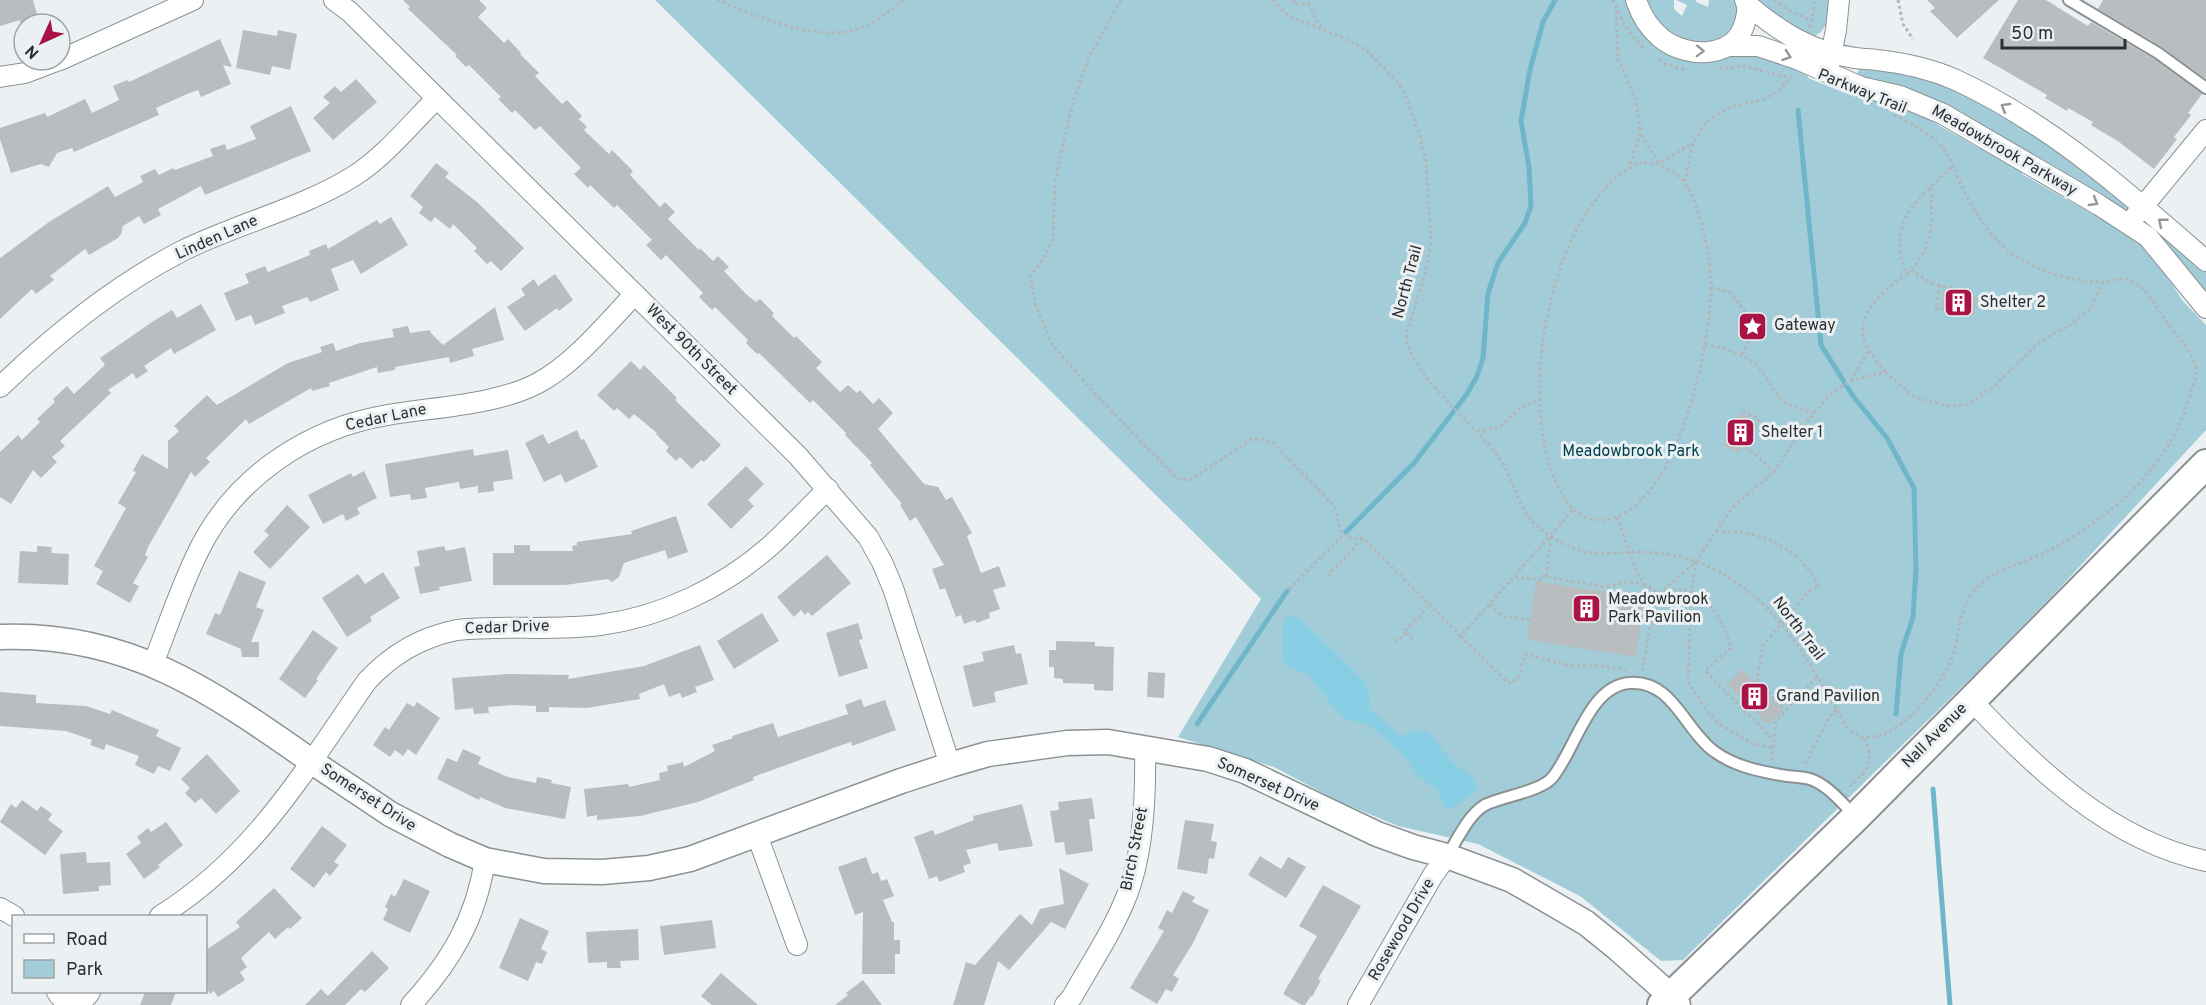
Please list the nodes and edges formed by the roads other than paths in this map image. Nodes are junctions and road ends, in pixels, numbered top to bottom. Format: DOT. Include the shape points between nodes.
graph roads {
  1 [pos="334,0"];
  2 [pos="1636,0"];
  3 [pos="1839,0"];
  4 [pos="2069,0"];
  5 [pos="180,2"];
  6 [pos="1746,2"];
  7 [pos="1730,46"];
  8 [pos="1832,53"];
  9 [pos="72,54"];
  10 [pos="29,72"];
  11 [pos="1827,73"];
  12 [pos="0,77"];
  13 [pos="2206,88"];
  14 [pos="437,98"];
  15 [pos="2206,130"];
  16 [pos="2143,206"];
  17 [pos="2129,225"];
  18 [pos="2206,261"];
  19 [pos="634,294"];
  20 [pos="2206,308"];
  21 [pos="0,387"];
  22 [pos="2206,464"];
  23 [pos="828,489"];
  24 [pos="0,637"];
  25 [pos="153,664"];
  26 [pos="1971,700"];
  27 [pos="1145,748"];
  28 [pos="311,761"];
  29 [pos="950,765"];
  30 [pos="1856,817"];
  31 [pos="757,835"];
  32 [pos="1447,855"];
  33 [pos="485,860"];
  34 [pos="2206,861"];
  35 [pos="162,915"];
  36 [pos="797,945"];
  37 [pos="57,993"];
  38 [pos="90,993"];
  39 [pos="1670,1002"];
  40 [pos="411,1005"];
  41 [pos="1065,1005"];
  42 [pos="1358,1005"];
  1 -- 14 [label="street, West 90th Street"];
  2 -- 7 [label="street, Meadowbrook Parkway, one-way" via="1649,27 1676,48 1695,52"];
  3 -- 8 [label="street"];
  4 -- 13 [label="lane" via="2158,53"];
  5 -- 9 [label="street"];
  6 -- 7 [label="street, Meadowbrook Parkway" via="1744,29"];
  6 -- 8 [label="street, Meadowbrook Parkway" via="1780,31 1803,44"];
  7 -- 11 [label="street, Meadowbrook Parkway, one-way" via="1758,46"];
  8 -- 11 [label="street"];
  16 -- 8 [label="street, Meadowbrook Parkway, one-way" via="2058,140 1957,81 1916,66"];
  10 -- 12 [label="street"];
  11 -- 17 [label="street, Meadowbrook Parkway, one-way" via="1943,114"];
  14 -- 19 [label="street, West 90th Street"];
  14 -- 21 [label="street, Linden Lane" via="356,174 324,193 183,251 134,278 75,319"];
  15 -- 16 [label="street"];
  16 -- 17 [label="street"];
  18 -- 16 [label="street, Meadowbrook Parkway, one-way"];
  17 -- 20 [label="street, Meadowbrook Parkway" via="2148,237"];
  19 -- 23 [label="street, West 90th Street"];
  19 -- 25 [label="street, Cedar Lane" via="564,366 538,383 509,395 384,415 343,426 272,463 242,489 199,550"];
  22 -- 26 [label="main road, Nall Avenue"];
  23 -- 28 [label="street, Cedar Drive" via="746,565 676,604 600,625 457,630 412,644 367,681"];
  23 -- 29 [label="street, West 90th Street" via="868,537 882,562"];
  24 -- 25 [label="street, Somerset Drive" via="64,639 97,645"];
  25 -- 28 [label="street, Somerset Drive" via="203,688"];
  26 -- 30 [label="main road, Nall Avenue"];
  26 -- 34 [label="street" via="2055,783 2083,805 2160,847"];
  27 -- 29 [label="street, Somerset Drive" via="1108,742 1067,742 988,754"];
  27 -- 32 [label="street, Somerset Drive" via="1208,759 1245,771 1377,834"];
  27 -- 41 [label="street, Birch Street" via="1142,824 1128,892 1115,924"];
  28 -- 33 [label="street, Somerset Drive" via="399,819"];
  28 -- 35 [label="street, Cedar Drive" via="236,857 185,901"];
  29 -- 31 [label="street, Somerset Drive"];
  30 -- 32 [label="lane" via="1826,787 1810,779 1757,771 1715,752 1659,690 1629,683 1611,687 1591,711 1550,780 1487,804"];
  30 -- 39 [label="main road, Nall Avenue"];
  31 -- 33 [label="street, Somerset Drive" via="690,859 649,868 544,871"];
  31 -- 36 [label="street"];
  32 -- 39 [label="street, Somerset Drive" via="1512,880 1586,923 1617,948"];
  32 -- 42 [label="street, Rosewood Drive"];
  33 -- 40 [label="street" via="476,904 454,950"];
  37 -- 38 [label="street" via="69,1004 79,1004"];
}
